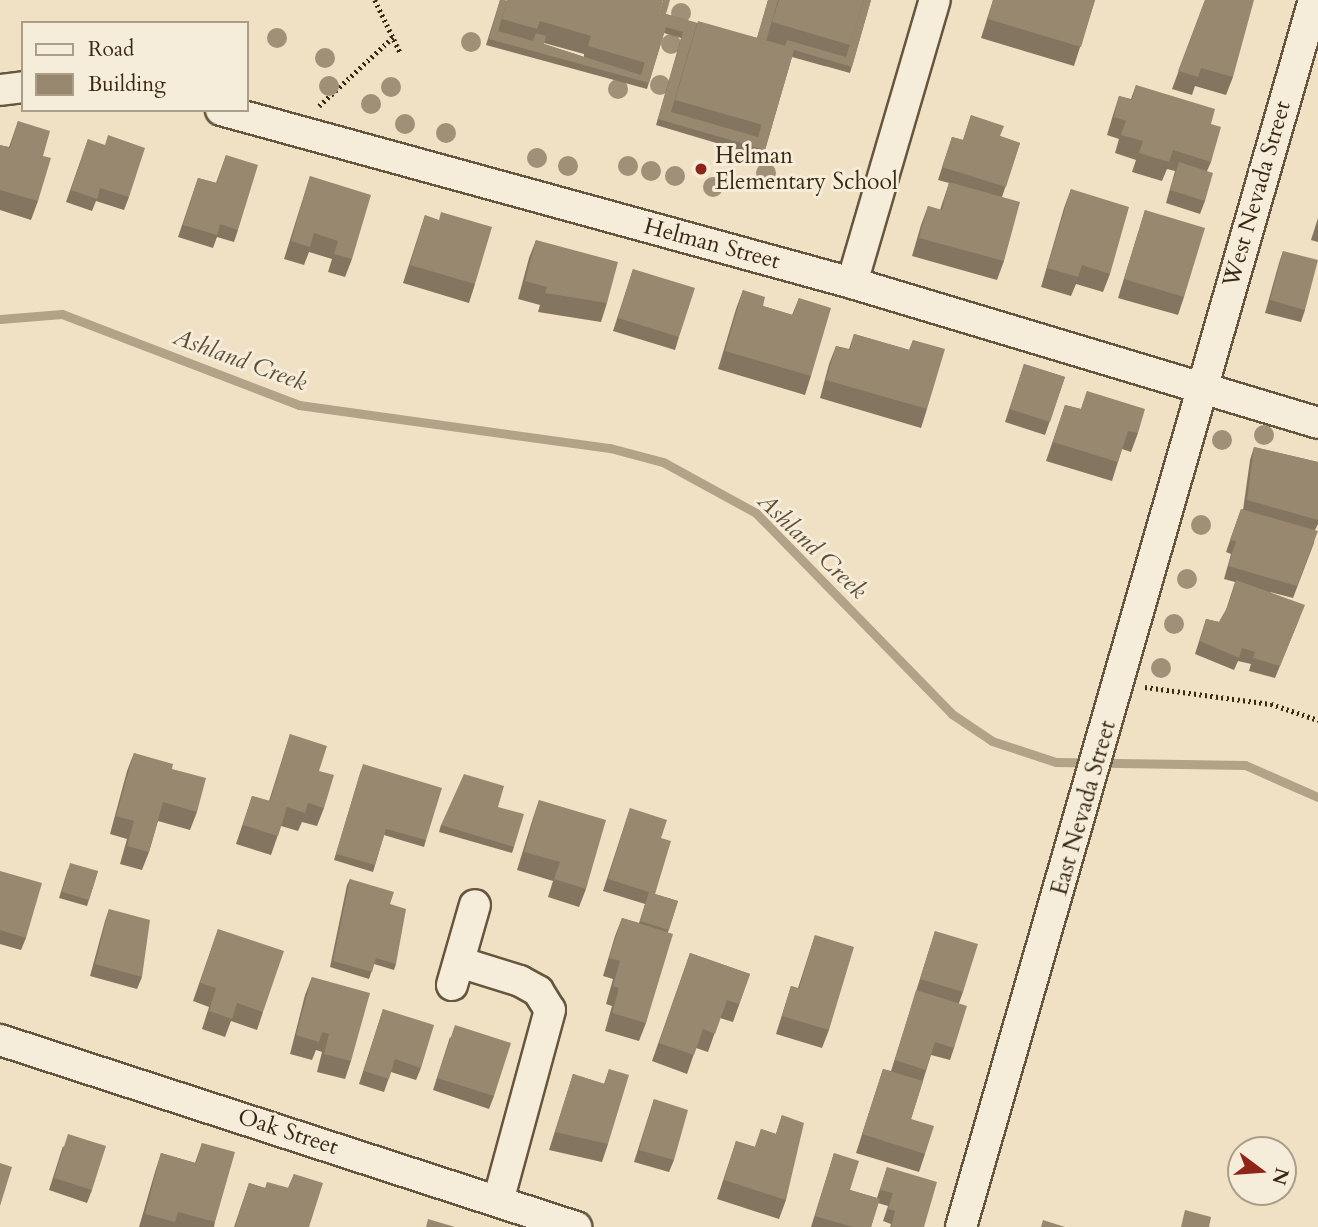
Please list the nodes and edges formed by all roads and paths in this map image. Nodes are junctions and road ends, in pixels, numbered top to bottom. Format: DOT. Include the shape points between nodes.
graph roads {
  1 [pos="375,0"];
  2 [pos="936,0"];
  3 [pos="1314,0"];
  4 [pos="393,37"];
  5 [pos="400,52"];
  6 [pos="21,88"];
  7 [pos="0,90"];
  8 [pos="319,106"];
  9 [pos="228,112"];
  10 [pos="852,283"];
  11 [pos="1201,388"];
  12 [pos="1318,423"];
  13 [pos="1122,682"];
  14 [pos="1318,720"];
  15 [pos="475,905"];
  16 [pos="0,1040"];
  17 [pos="498,1201"];
  18 [pos="576,1227"];
  19 [pos="961,1227"];
  1 -- 4 [label="path"];
  2 -- 10 [label="street"];
  3 -- 11 [label="street, West Nevada Street"];
  4 -- 5 [label="path"];
  4 -- 8 [label="path"];
  6 -- 7 [label="street"];
  9 -- 10 [label="street, Helman Street"];
  10 -- 11 [label="street, Helman Street"];
  11 -- 12 [label="street, Helman Street"];
  11 -- 13 [label="street, East Nevada Street"];
  13 -- 14 [label="path" via="1271,704"];
  13 -- 19 [label="street, East Nevada Street"];
  15 -- 17 [label="street" via="456,974 520,981 538,990 550,1010"];
  16 -- 17 [label="street, Oak Street"];
  17 -- 18 [label="street, Oak Street"];
}
